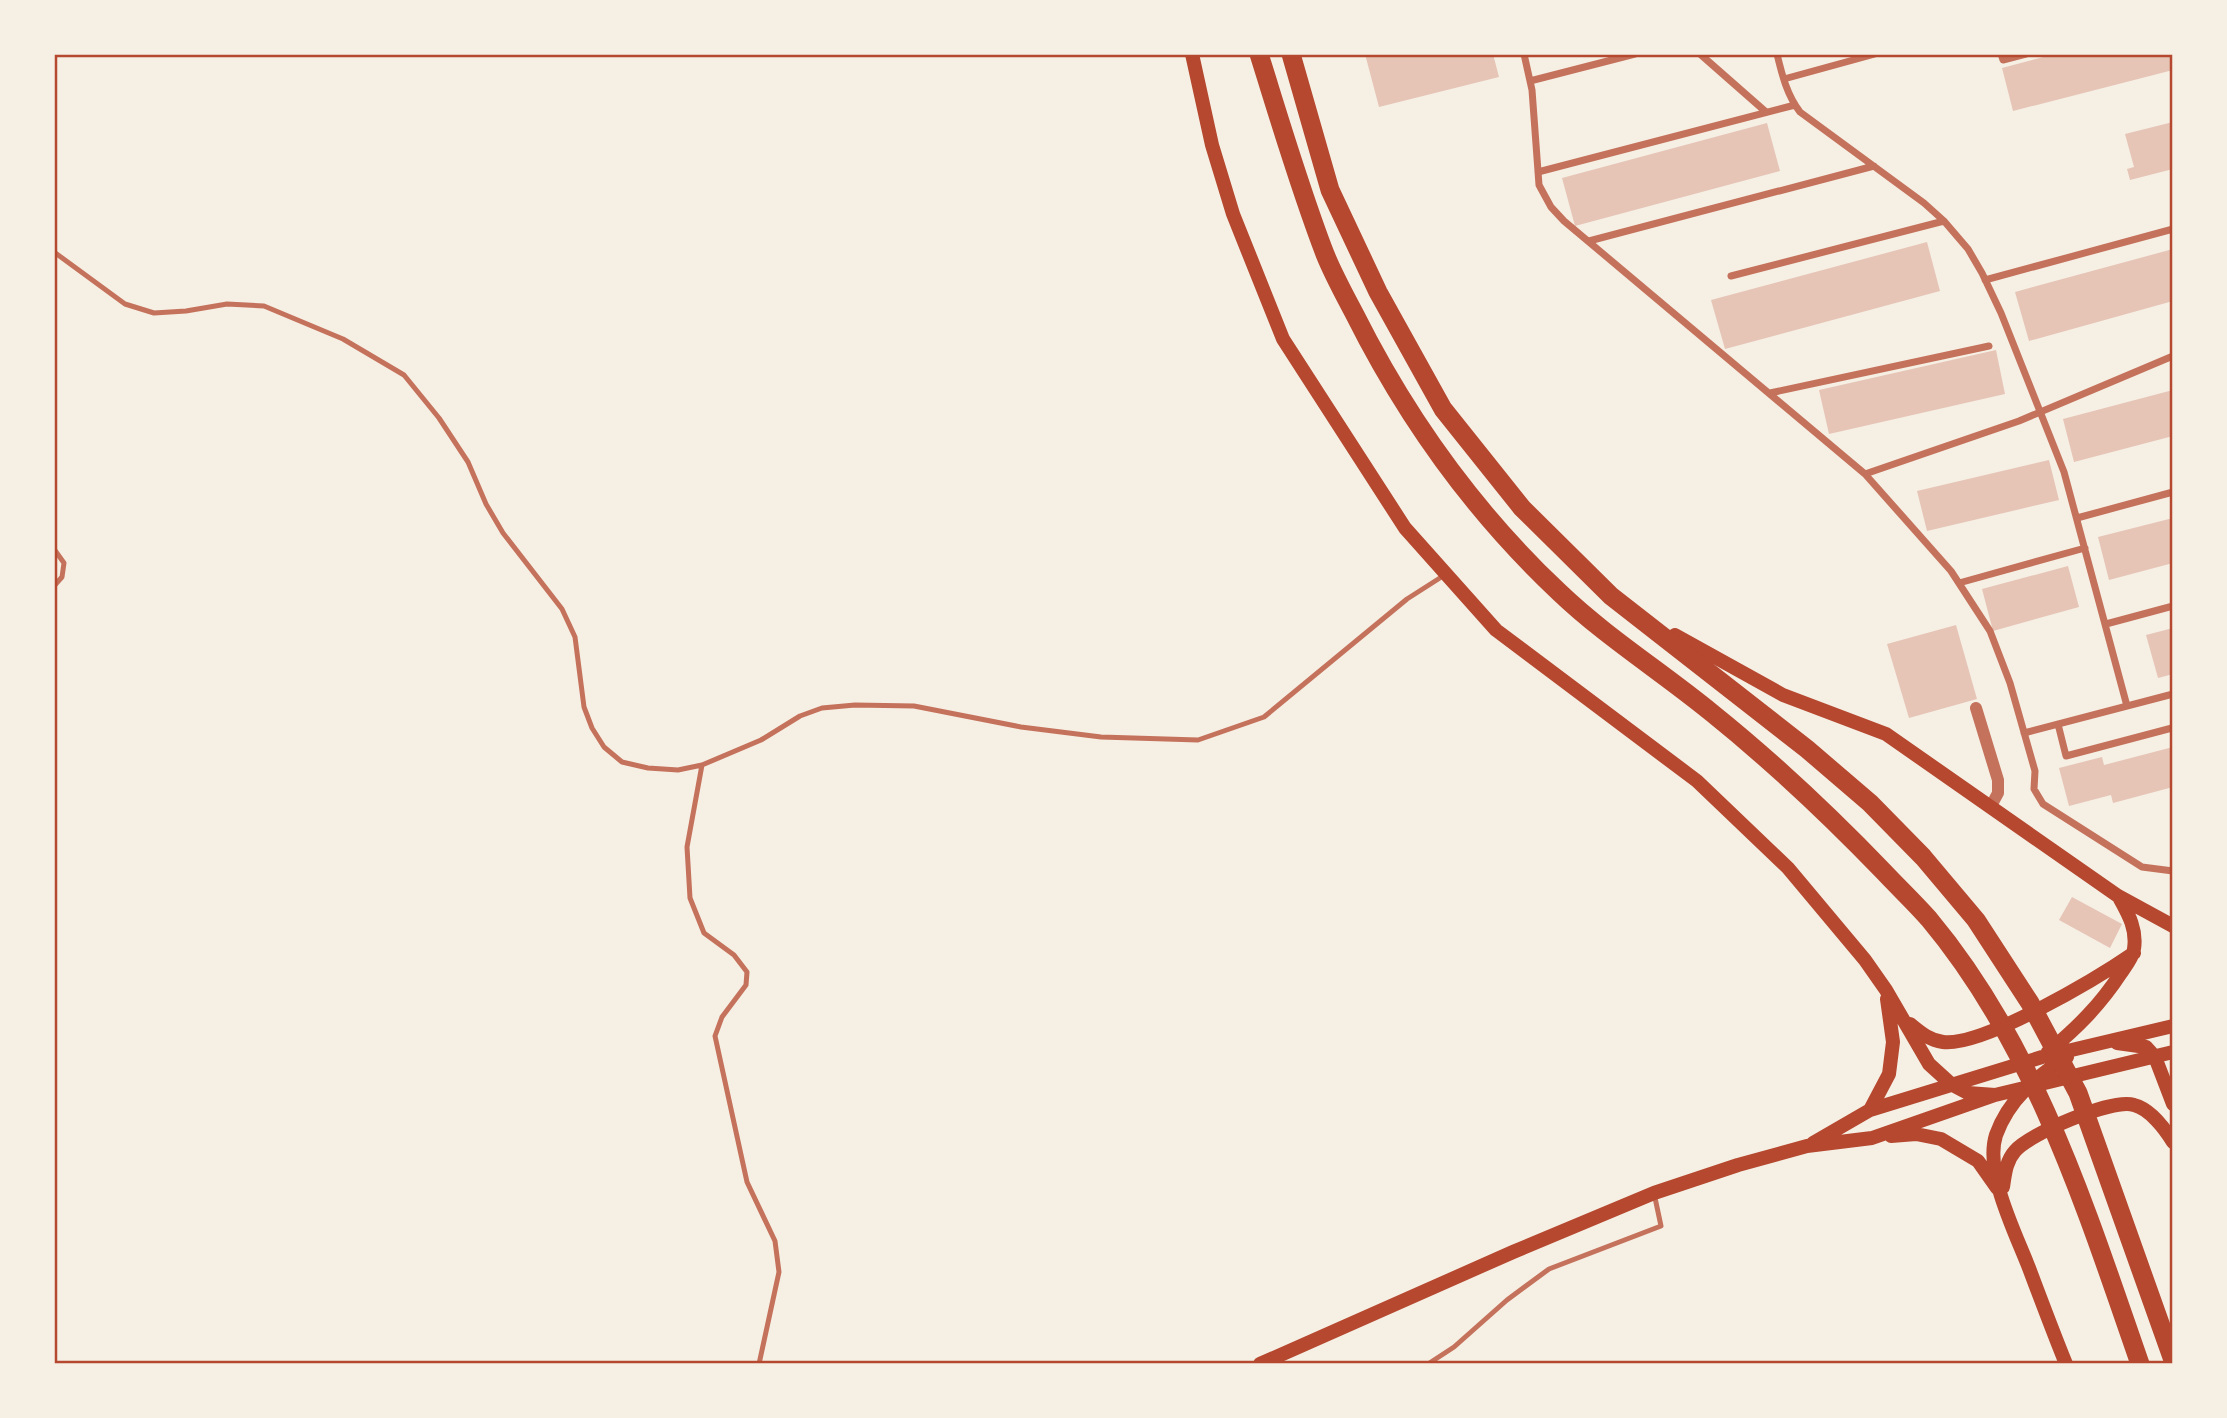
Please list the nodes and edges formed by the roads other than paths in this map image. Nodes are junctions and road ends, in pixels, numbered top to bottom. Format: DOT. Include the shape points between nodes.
graph roads {
  1 [pos="1192,54"];
  2 [pos="1259,54"];
  3 [pos="1291,54"];
  4 [pos="1524,54"];
  5 [pos="1635,54"];
  6 [pos="1700,54"];
  7 [pos="1777,54"];
  8 [pos="1875,54"];
  9 [pos="2001,54"];
  10 [pos="2026,54"];
  11 [pos="1784,79"];
  12 [pos="1530,81"];
  13 [pos="1795,105"];
  14 [pos="1766,112"];
  15 [pos="1874,166"];
  16 [pos="1538,172"];
  17 [pos="1944,221"];
  18 [pos="2173,229"];
  19 [pos="1589,241"];
  20 [pos="54,252"];
  21 [pos="1731,276"];
  22 [pos="1985,280"];
  23 [pos="1989,346"];
  24 [pos="2173,356"];
  25 [pos="1770,393"];
  26 [pos="2039,412"];
  27 [pos="1865,474"];
  28 [pos="2173,492"];
  29 [pos="2077,517"];
  30 [pos="2085,548"];
  31 [pos="54,549"];
  32 [pos="1446,574"];
  33 [pos="1959,583"];
  34 [pos="1600,584"];
  35 [pos="54,586"];
  36 [pos="2173,606"];
  37 [pos="2106,624"];
  38 [pos="2173,695"];
  39 [pos="2127,706"];
  40 [pos="1976,708"];
  41 [pos="2058,724"];
  42 [pos="2172,728"];
  43 [pos="2024,733"];
  44 [pos="702,765"];
  45 [pos="1991,806"];
  46 [pos="2173,871"];
  47 [pos="2118,896"];
  48 [pos="2173,926"];
  49 [pos="2134,953"];
  50 [pos="1886,990"];
  51 [pos="1901,1017"];
  52 [pos="2173,1027"];
  53 [pos="2104,1041"];
  54 [pos="2086,1045"];
  55 [pos="2173,1052"];
  56 [pos="2155,1056"];
  57 [pos="2042,1057"];
  58 [pos="1951,1084"];
  59 [pos="2025,1088"];
  60 [pos="1999,1094"];
  61 [pos="2173,1104"];
  62 [pos="1870,1110"];
  63 [pos="1872,1138"];
  64 [pos="2173,1142"];
  65 [pos="1807,1146"];
  66 [pos="1654,1193"];
  67 [pos="2001,1195"];
  68 [pos="2173,1360"];
  69 [pos="760,1364"];
  70 [pos="1260,1364"];
  71 [pos="1428,1364"];
  72 [pos="2066,1364"];
  73 [pos="2140,1364"];
  1 -- 32 [label="main road" via="1233,214 1283,339 1405,527"];
  2 -- 73 [label="highway" via="1326,258 1372,348 1438,456 1503,536 1562,595 1709,710 1844,831 1928,919 1979,985 2036,1088"];
  3 -- 34 [label="highway" via="1330,190 1378,292 1443,409 1522,508"];
  4 -- 12 [label="street"];
  5 -- 12 [label="street"];
  6 -- 14 [label="street"];
  7 -- 11 [label="street"];
  8 -- 11 [label="street"];
  9 -- 10 [label="street" via="2003,60"];
  11 -- 13 [label="street"];
  12 -- 16 [label="street"];
  13 -- 14 [label="street"];
  13 -- 15 [label="street"];
  14 -- 16 [label="street"];
  15 -- 17 [label="street"];
  15 -- 19 [label="street"];
  16 -- 19 [label="street" via="1539,185 1551,207"];
  17 -- 21 [label="street"];
  17 -- 22 [label="street" via="1968,249"];
  18 -- 22 [label="street"];
  19 -- 25 [label="street"];
  20 -- 44 [label="lane" via="125,304 154,313 227,304 264,306 343,339 404,375 461,451 503,533 562,609 575,637 584,707 604,747 622,762 648,768 678,770"];
  22 -- 26 [label="street"];
  23 -- 25 [label="street"];
  24 -- 26 [label="street"];
  25 -- 27 [label="street"];
  26 -- 27 [label="street"];
  26 -- 29 [label="street"];
  27 -- 33 [label="street"];
  28 -- 29 [label="street"];
  29 -- 30 [label="street"];
  30 -- 33 [label="street"];
  30 -- 37 [label="street"];
  31 -- 35 [label="lane" via="64,563 62,577"];
  32 -- 44 [label="lane" via="1407,600 1264,717 1198,740 1101,737 914,706 855,705 822,708 800,716 761,740"];
  32 -- 50 [label="main road" via="1496,630 1697,781 1788,868"];
  33 -- 43 [label="street" via="1990,631"];
  34 -- 45 [label="main road" via="1687,644 1783,695 1886,734"];
  34 -- 68 [label="highway" via="1870,803 1976,920 2030,1003 2078,1093"];
  36 -- 37 [label="street"];
  37 -- 39 [label="street"];
  38 -- 39 [label="street"];
  39 -- 41 [label="street"];
  40 -- 45 [label="street" via="1998,780"];
  41 -- 42 [label="street" via="2066,756"];
  41 -- 43 [label="street"];
  43 -- 46 [label="street" via="2035,771 2034,789 2043,804 2142,867"];
  44 -- 69 [label="lane" via="687,847 690,898 704,933 747,972 746,985 722,1017 715,1036 747,1182 775,1241 779,1272"];
  45 -- 47 [label="main road"];
  47 -- 48 [label="main road"];
  47 -- 49 [label="main road" via="2135,932"];
  49 -- 51 [label="main road" via="2067,995 1982,1035 1944,1042 1926,1038"];
  49 -- 57 [label="main road" via="2081,1024"];
  50 -- 51 [label="main road"];
  50 -- 62 [label="main road" via="1893,1042 1889,1074"];
  51 -- 58 [label="main road" via="1929,1064"];
  52 -- 53 [label="main road"];
  53 -- 54 [label="main road"];
  53 -- 56 [label="main road" via="2146,1047"];
  54 -- 57 [label="main road"];
  54 -- 59 [label="main road"];
  55 -- 56 [label="main road"];
  56 -- 59 [label="main road"];
  56 -- 61 [label="main road"];
  57 -- 58 [label="main road"];
  57 -- 60 [label="main road"];
  58 -- 60 [label="main road" via="1968,1093"];
  58 -- 62 [label="main road"];
  59 -- 60 [label="main road"];
  59 -- 67 [label="main road" via="2008,1109 1995,1137 1994,1163"];
  60 -- 63 [label="main road"];
  62 -- 65 [label="main road"];
  63 -- 65 [label="main road"];
  63 -- 67 [label="main road" via="1916,1134 1941,1139 1978,1161"];
  64 -- 67 [label="main road" via="2145,1109 2132,1104 2102,1107 2026,1140 2007,1164"];
  65 -- 66 [label="main road"];
  66 -- 70 [label="main road"];
  66 -- 71 [label="lane" via="1661,1226 1549,1269"];
  67 -- 72 [label="main road"];
}
